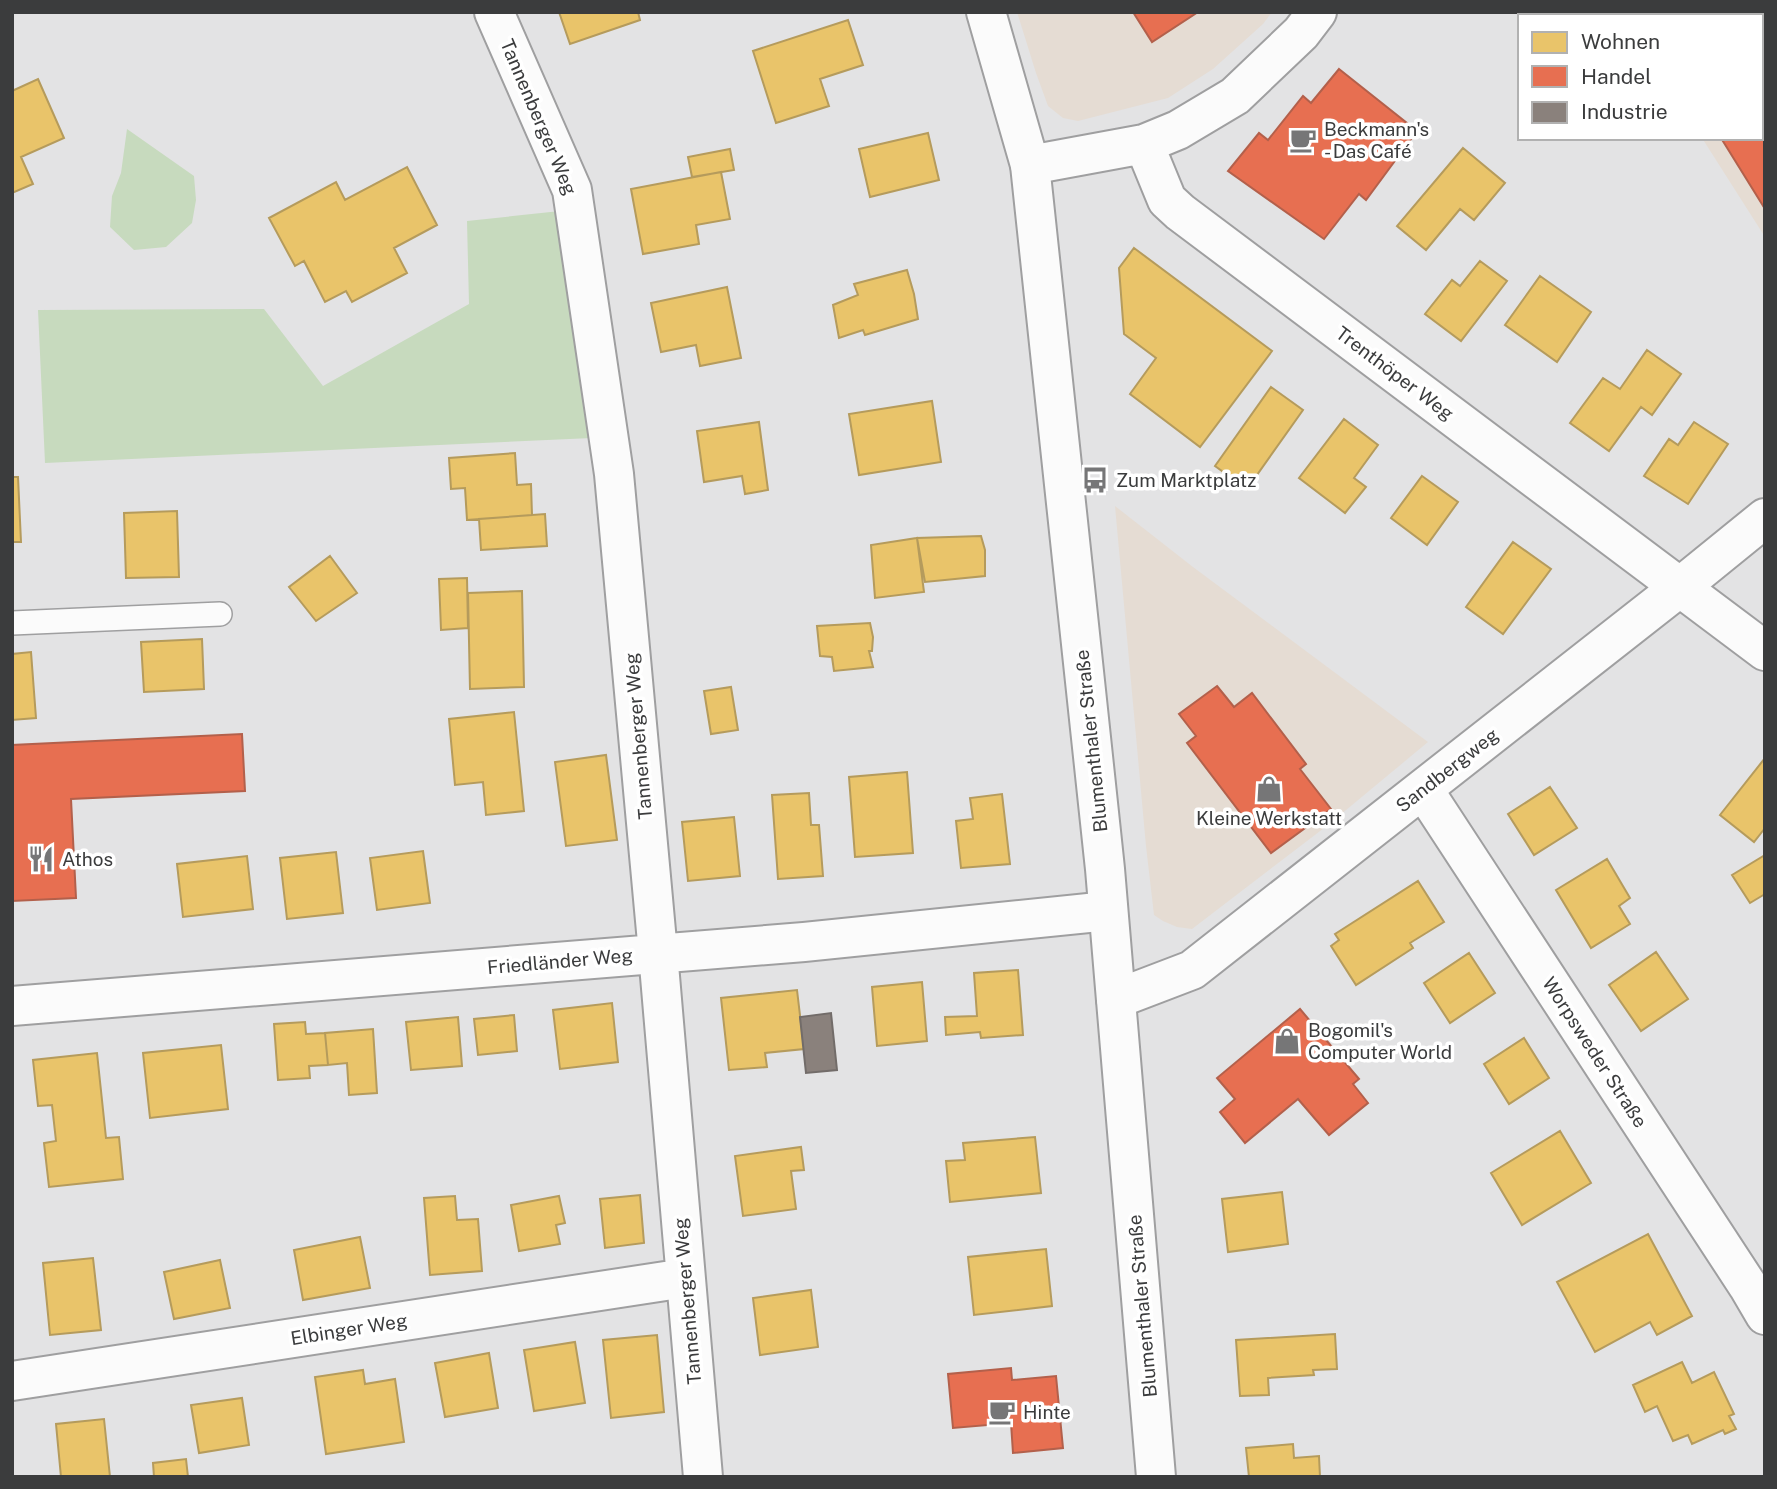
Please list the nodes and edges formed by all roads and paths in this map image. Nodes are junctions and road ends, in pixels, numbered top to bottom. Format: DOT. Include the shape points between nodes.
graph roads {
  1 [pos="494,12"];
  2 [pos="986,12"];
  3 [pos="1317,12"];
  4 [pos="1144,144"];
  5 [pos="1030,165"];
  6 [pos="1765,518"];
  7 [pos="1680,587"];
  8 [pos="220,614"];
  9 [pos="12,623"];
  10 [pos="1765,651"];
  11 [pos="1423,789"];
  12 [pos="1108,911"];
  13 [pos="658,953"];
  14 [pos="27,997"];
  15 [pos="1116,999"];
  16 [pos="685,1278"];
  17 [pos="1765,1315"];
  18 [pos="12,1381"];
  19 [pos="703,1477"];
  20 [pos="1156,1477"];
  1 -- 13 [label="street, Tannenberger Weg" via="572,190 614,474"];
  2 -- 5 [label="street, Blumenthaler Straße"];
  3 -- 4 [label="street" via="1235,96"];
  4 -- 5 [label="street"];
  4 -- 7 [label="street, Trenthöper Weg" via="1167,201"];
  5 -- 12 [label="street, Blumenthaler Straße"];
  6 -- 7 [label="street, Sandbergweg"];
  7 -- 10 [label="street, Trenthöper Weg"];
  7 -- 11 [label="street, Sandbergweg"];
  8 -- 9 [label="lane"];
  11 -- 15 [label="street, Sandbergweg" via="1192,970"];
  11 -- 17 [label="street, Worpsweder Straße"];
  12 -- 13 [label="street, Friedländer Weg"];
  12 -- 15 [label="street, Blumenthaler Straße"];
  13 -- 14 [label="street, Friedländer Weg"];
  13 -- 16 [label="street, Tannenberger Weg"];
  15 -- 20 [label="street, Blumenthaler Straße"];
  16 -- 18 [label="street, Elbinger Weg"];
  16 -- 19 [label="street, Tannenberger Weg"];
}
